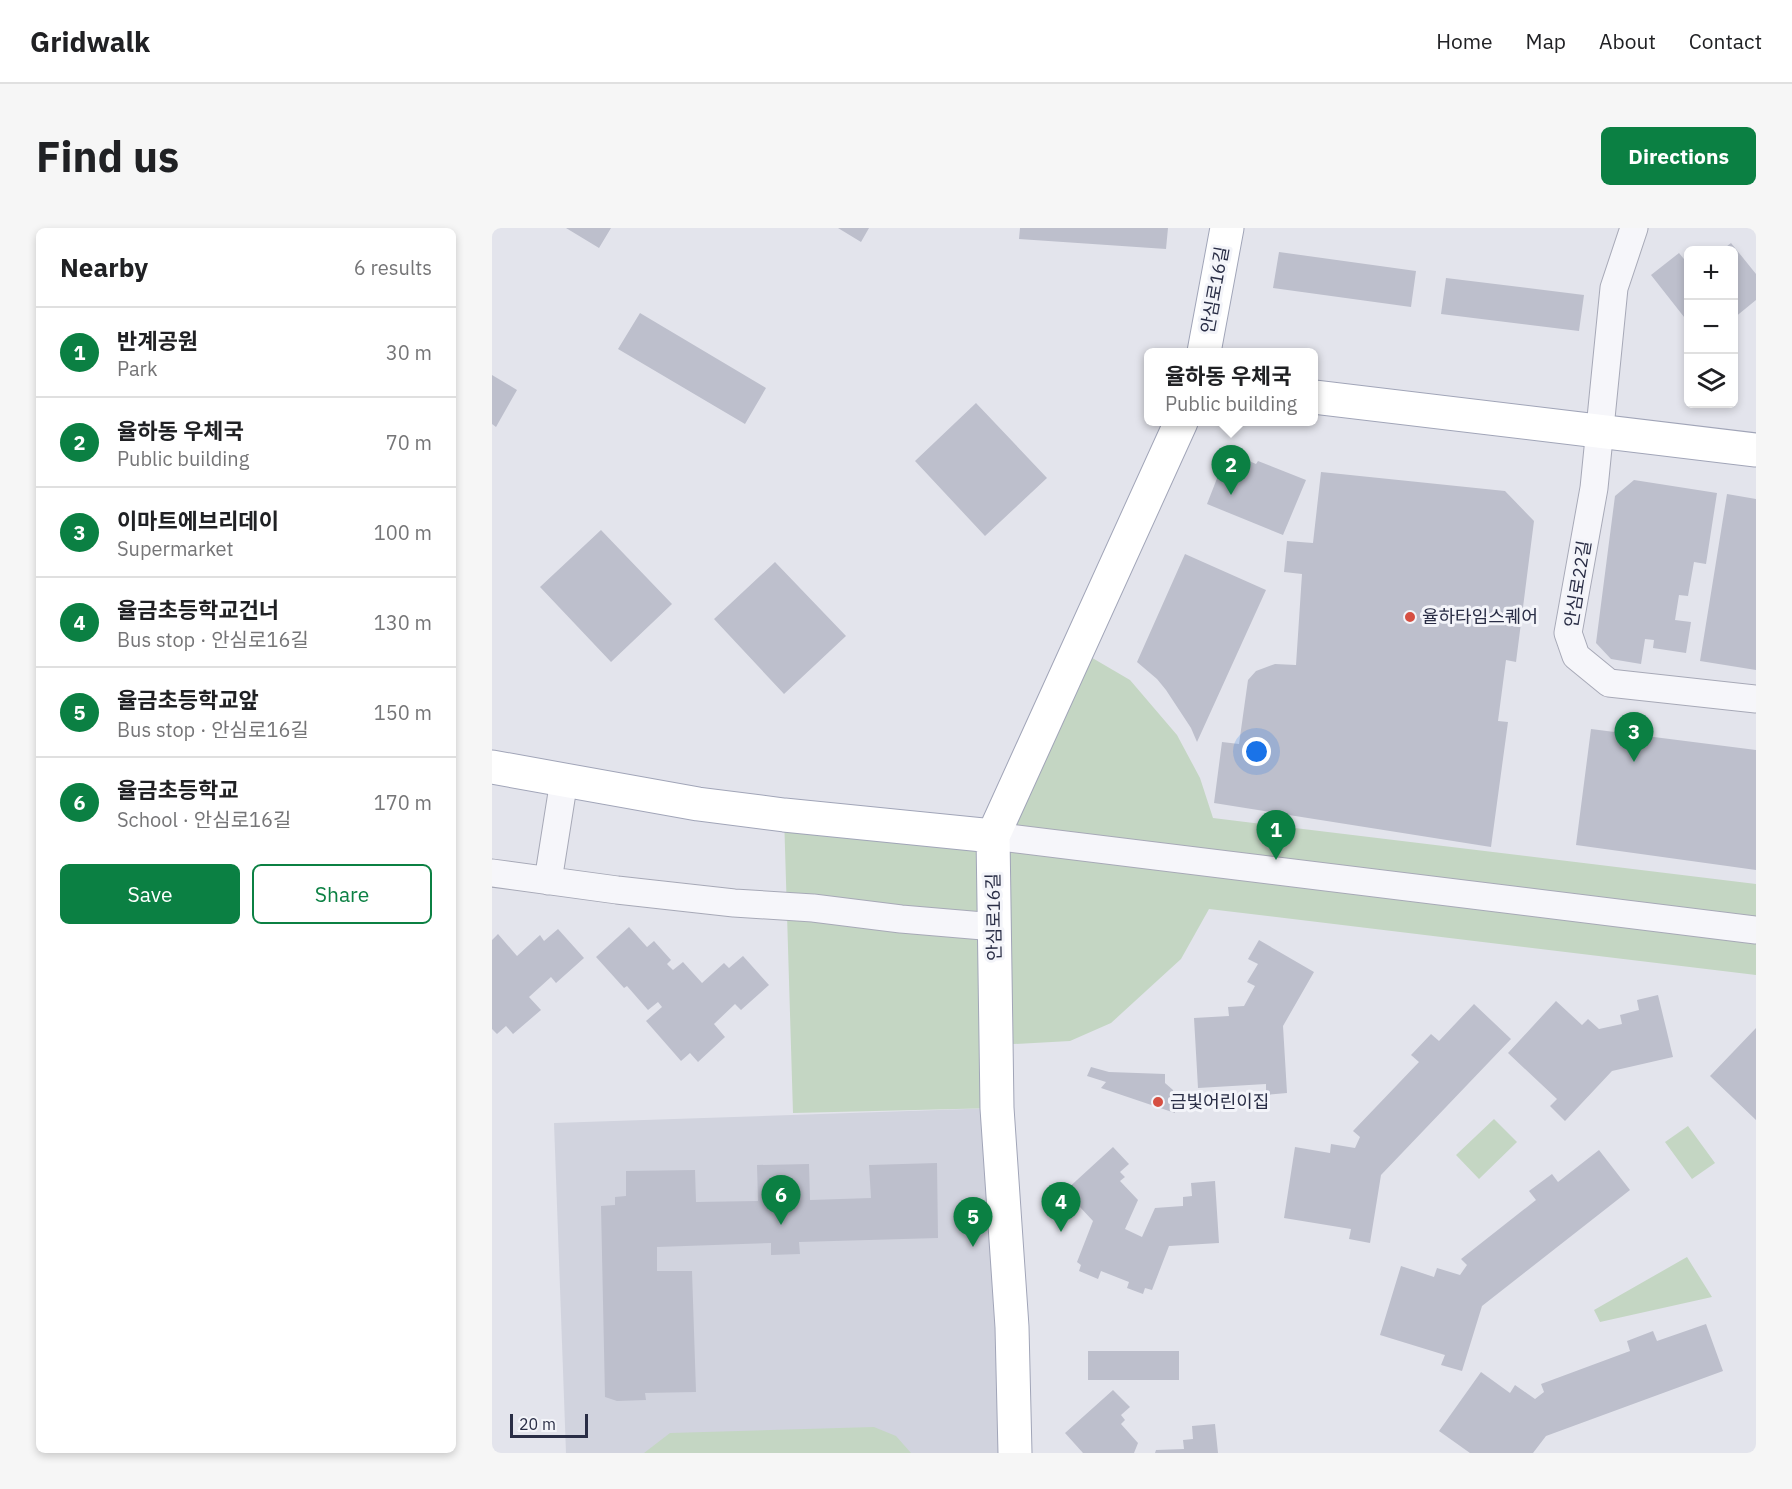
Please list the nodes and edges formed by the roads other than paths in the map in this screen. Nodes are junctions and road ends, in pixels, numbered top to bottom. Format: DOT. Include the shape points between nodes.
graph roads {
  1 [pos="1227,228"];
  2 [pos="1634,228"];
  3 [pos="1205,348"];
  4 [pos="1318,397"];
  5 [pos="1179,426"];
  6 [pos="1602,431"];
  7 [pos="1756,450"];
  8 [pos="1756,699"];
  9 [pos="492,767"];
  10 [pos="564,780"];
  11 [pos="993,836"];
  12 [pos="492,873"];
  13 [pos="548,881"];
  14 [pos="995,927"];
  15 [pos="1756,930"];
  16 [pos="1015,1453"];
  1 -- 3 [label="main road, 안심로16길"];
  2 -- 6 [label="street, 안심로22길" via="1614,288"];
  4 -- 6 [label="main road"];
  5 -- 11 [label="main road, 안심로16길"];
  6 -- 7 [label="main road"];
  6 -- 8 [label="street, 안심로22길" via="1568,633 1576,656 1609,683"];
  9 -- 10 [label="main road"];
  10 -- 11 [label="main road" via="698,804"];
  10 -- 13 [label="street"];
  11 -- 14 [label="main road, 안심로16길"];
  11 -- 15 [label="street"];
  12 -- 13 [label="street"];
  13 -- 14 [label="street"];
  14 -- 16 [label="main road, 안심로16길" via="997,1108 1012,1328"];
}
